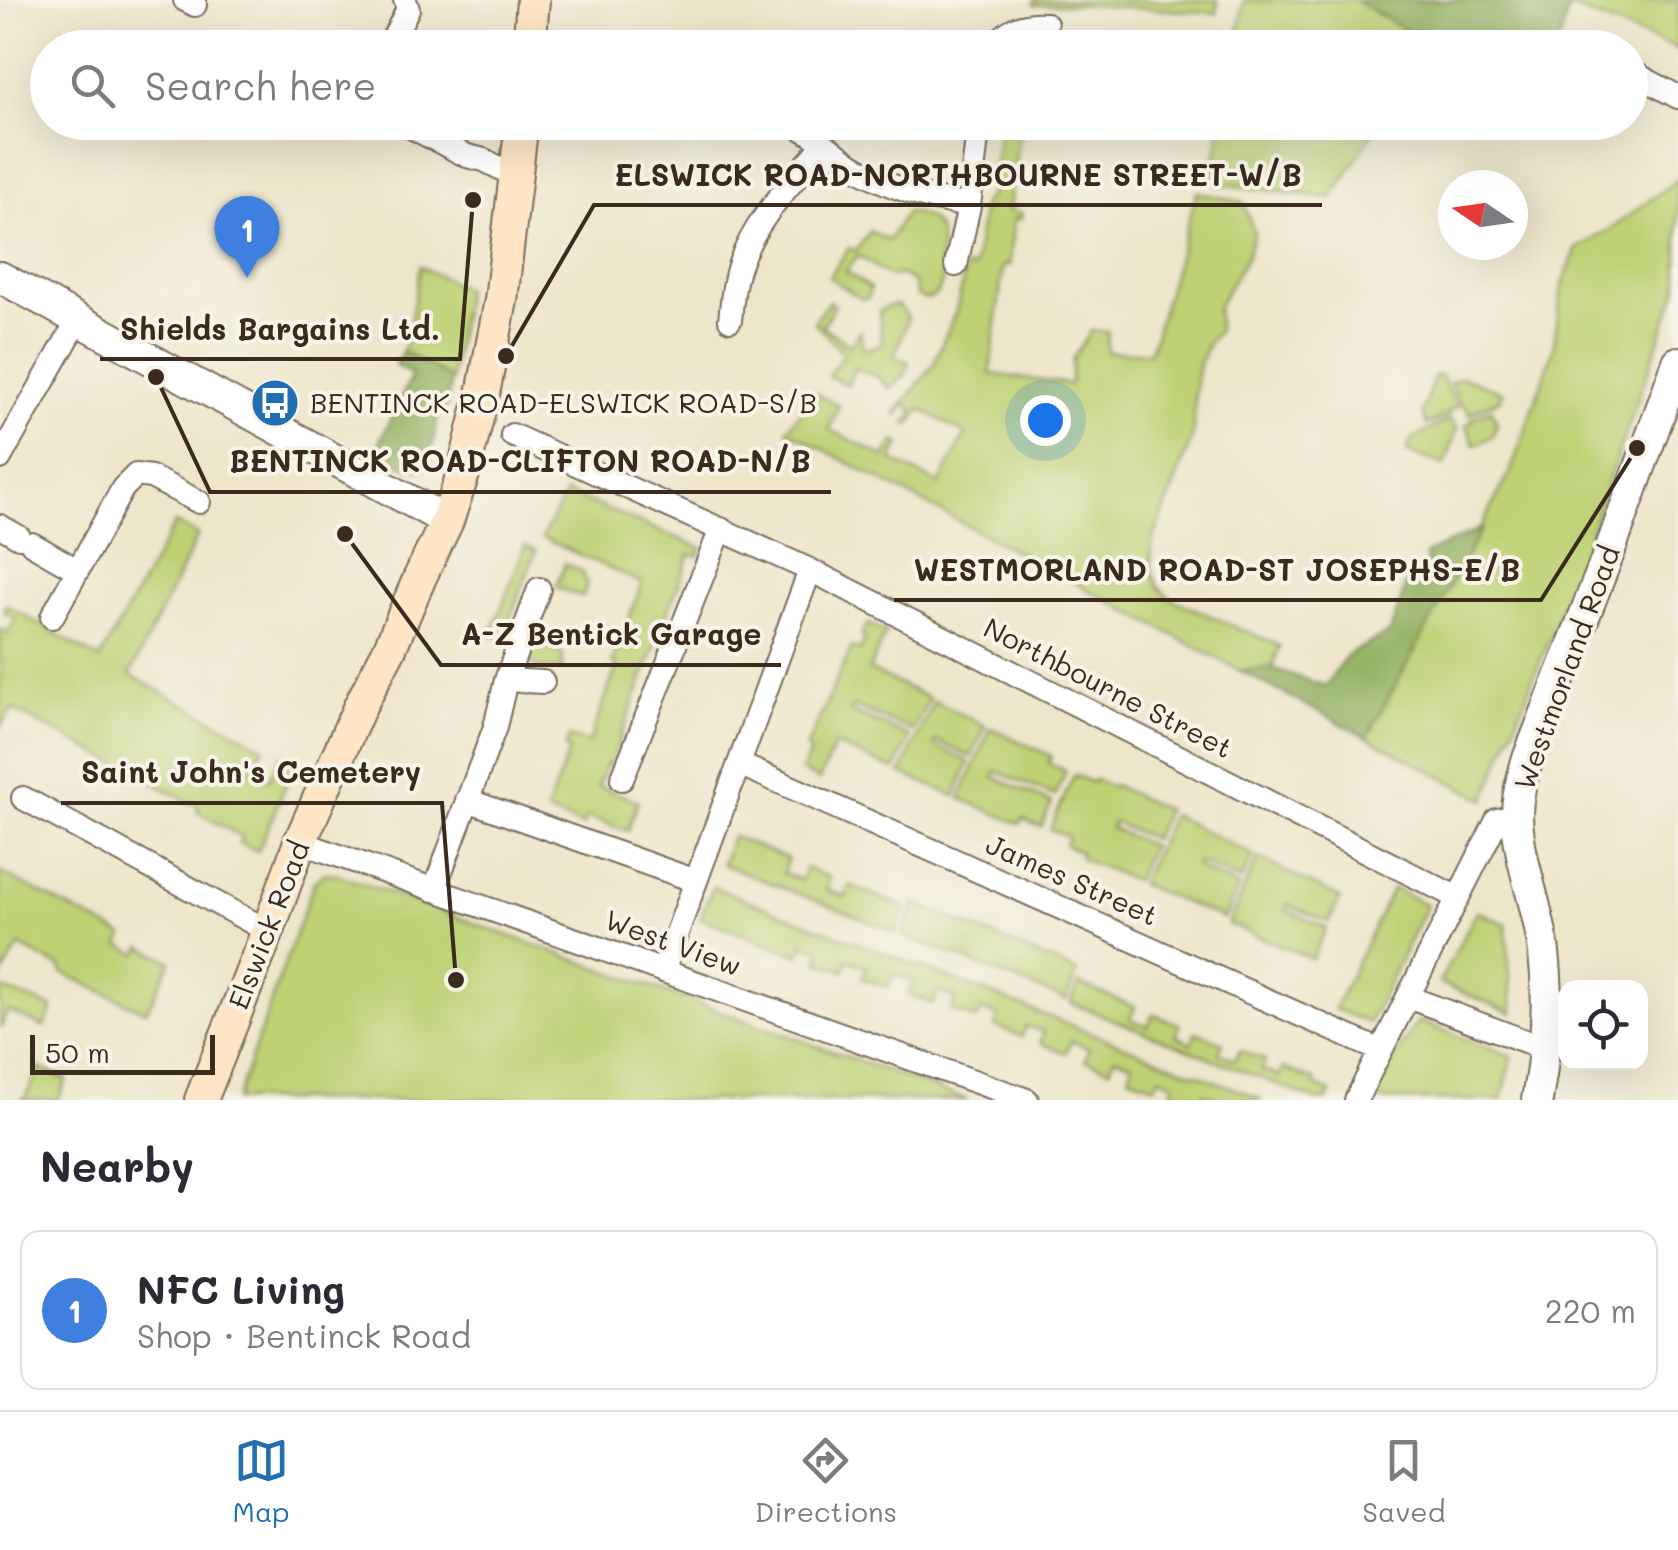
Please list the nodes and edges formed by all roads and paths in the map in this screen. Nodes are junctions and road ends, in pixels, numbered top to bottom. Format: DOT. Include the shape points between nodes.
graph roads {
  1 [pos="405,0"];
  2 [pos="533,0"];
  3 [pos="1046,24"];
  4 [pos="397,30"];
  5 [pos="530,30"];
  6 [pos="1012,30"];
  7 [pos="1648,82"];
  8 [pos="1678,97"];
  9 [pos="436,140"];
  10 [pos="520,140"];
  11 [pos="819,140"];
  12 [pos="978,140"];
  13 [pos="824,144"];
  14 [pos="517,177"];
  15 [pos="969,206"];
  16 [pos="956,265"];
  17 [pos="0,277"];
  18 [pos="78,320"];
  19 [pos="730,320"];
  20 [pos="1678,362"];
  21 [pos="512,435"];
  22 [pos="0,458"];
  23 [pos="199,502"];
  24 [pos="447,521"];
  25 [pos="720,529"];
  26 [pos="17,536"];
  27 [pos="76,570"];
  28 [pos="810,570"];
  29 [pos="539,589"];
  30 [pos="52,617"];
  31 [pos="506,680"];
  32 [pos="543,682"];
  33 [pos="739,764"];
  34 [pos="622,778"];
  35 [pos="23,798"];
  36 [pos="467,800"];
  37 [pos="1517,816"];
  38 [pos="300,842"];
  39 [pos="696,881"];
  40 [pos="434,890"];
  41 [pos="1458,898"];
  42 [pos="268,931"];
  43 [pos="663,971"];
  44 [pos="1408,998"];
  45 [pos="1546,1049"];
  46 [pos="1381,1051"];
  47 [pos="201,1100"];
  48 [pos="1027,1100"];
  49 [pos="1356,1100"];
  50 [pos="1537,1100"];
  1 -- 4 [label="street" via="408,9"];
  2 -- 5 [label="main road"];
  3 -- 6 [label="street"];
  7 -- 8 [label="street"];
  9 -- 14 [label="street"];
  10 -- 14 [label="main road, Elswick Road"];
  11 -- 13 [label="street"];
  12 -- 15 [label="street"];
  13 -- 15 [label="street" via="892,187"];
  13 -- 19 [label="street" via="750,240"];
  14 -- 24 [label="main road, Elswick Road" via="483,394"];
  15 -- 16 [label="street"];
  17 -- 18 [label="street"];
  18 -- 22 [label="street"];
  18 -- 24 [label="street"];
  20 -- 37 [label="street, Westmorland Road" via="1527,762"];
  21 -- 25 [label="street, Northbourne Street"];
  23 -- 27 [label="street" via="152,477 136,476"];
  24 -- 38 [label="main road, Elswick Road"];
  25 -- 28 [label="street, Northbourne Street"];
  25 -- 34 [label="street"];
  26 -- 27 [label="street"];
  27 -- 30 [label="street"];
  28 -- 33 [label="street"];
  28 -- 41 [label="street, Northbourne Street"];
  29 -- 31 [label="street"];
  31 -- 32 [label="street"];
  31 -- 36 [label="street"];
  33 -- 39 [label="street"];
  33 -- 46 [label="street, James Street"];
  35 -- 42 [label="street"];
  36 -- 39 [label="street"];
  36 -- 40 [label="street"];
  37 -- 41 [label="street" via="1497,820"];
  37 -- 45 [label="street, Westmorland Road" via="1544,950"];
  38 -- 40 [label="street, West View"];
  38 -- 42 [label="main road, Elswick Road"];
  39 -- 43 [label="street"];
  40 -- 43 [label="street, West View"];
  41 -- 44 [label="street"];
  42 -- 47 [label="main road, Elswick Road"];
  43 -- 48 [label="street, West View"];
  44 -- 45 [label="street"];
  44 -- 46 [label="street"];
  45 -- 50 [label="street, Westmorland Road"];
  46 -- 49 [label="street"];
}
